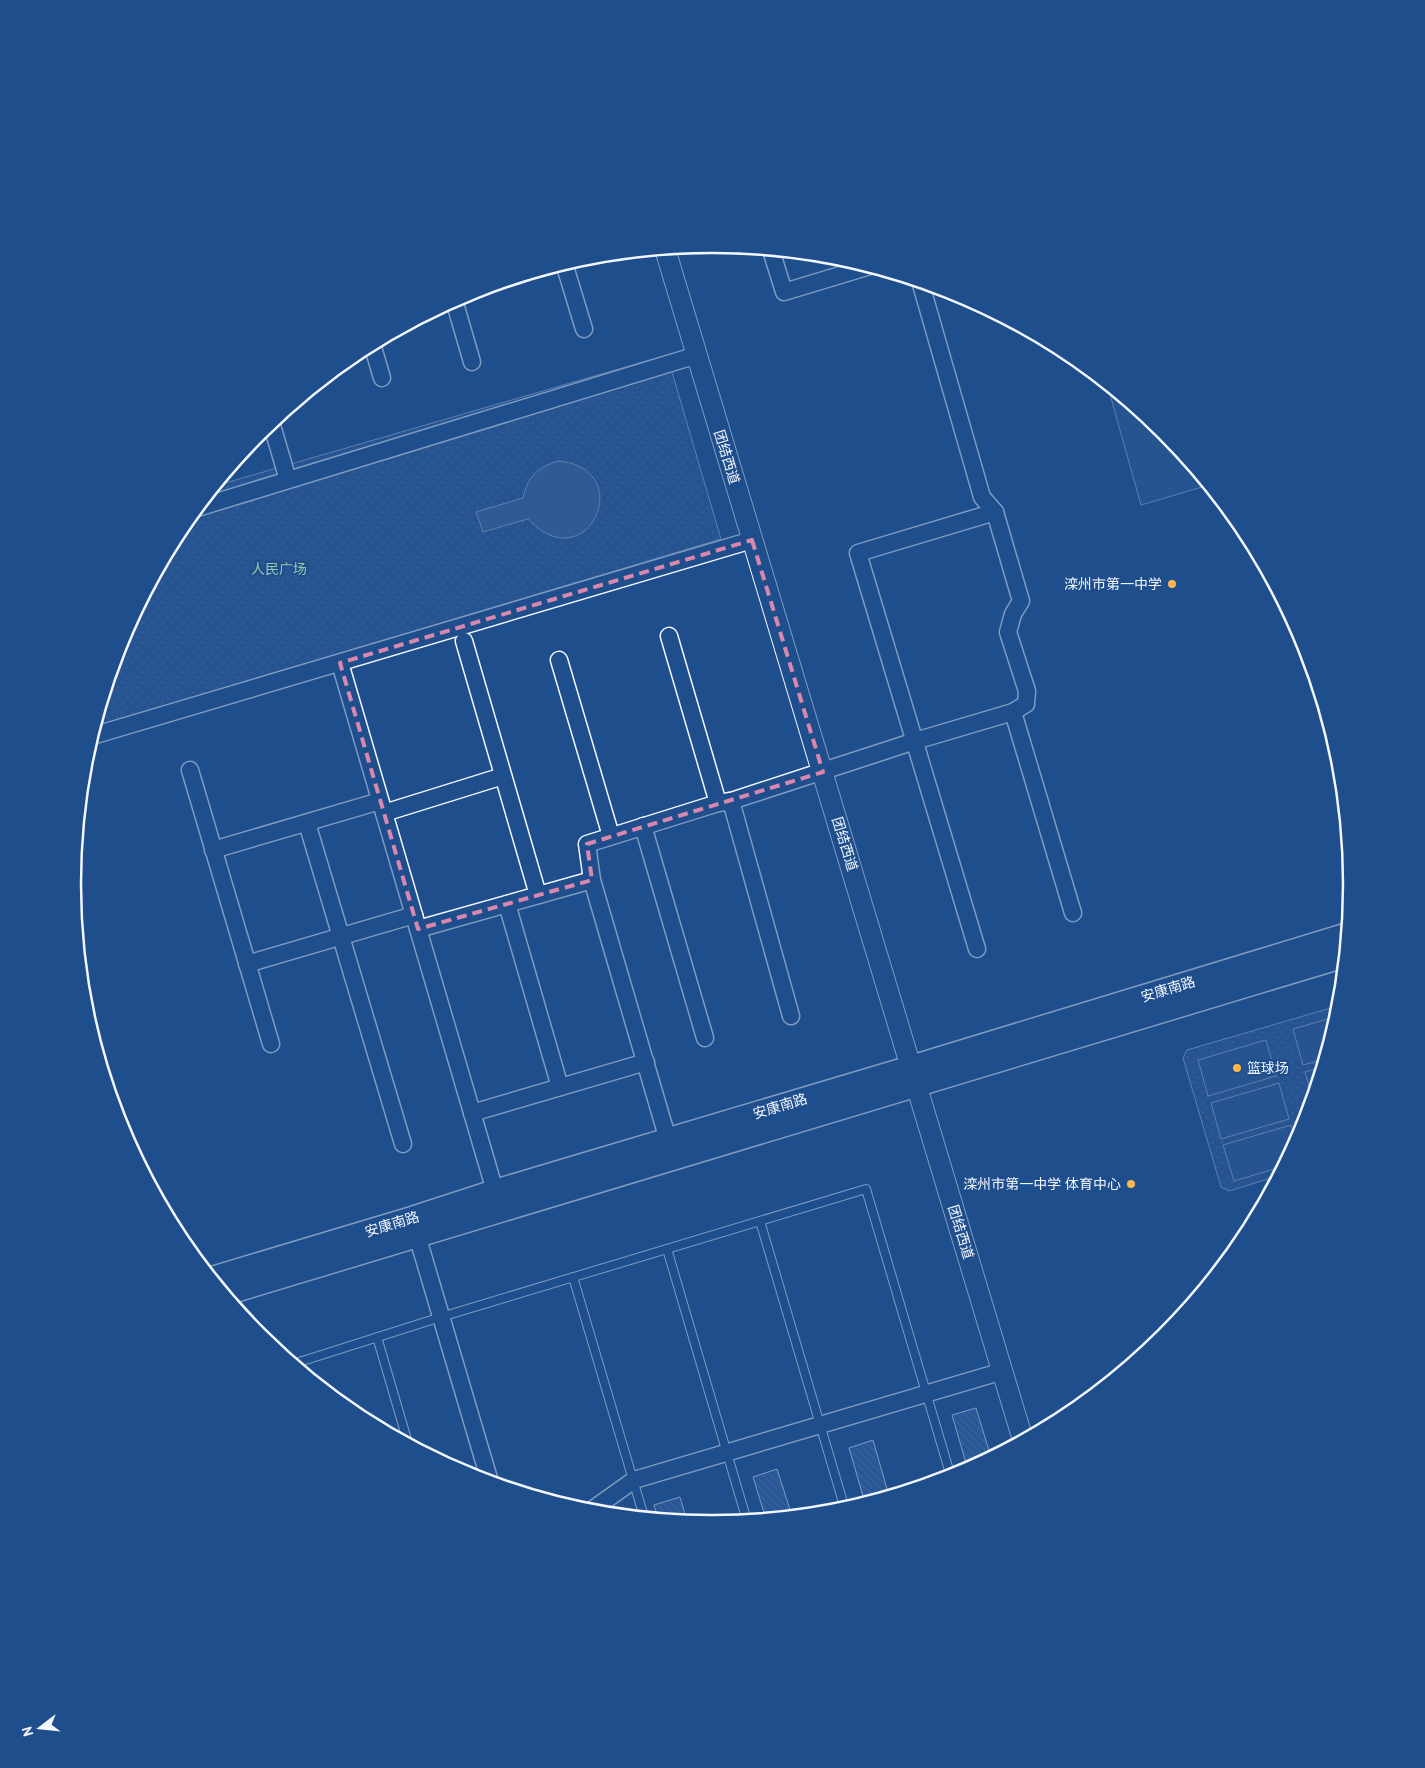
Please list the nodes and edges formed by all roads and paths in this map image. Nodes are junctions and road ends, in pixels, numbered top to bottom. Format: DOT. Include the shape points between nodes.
graph roads {
  1 [pos="666,255"];
  2 [pos="773,256"];
  3 [pos="566,270"];
  4 [pos="857,270"];
  5 [pos="922,289"];
  6 [pos="456,308"];
  7 [pos="584,329"];
  8 [pos="374,351"];
  9 [pos="696,355"];
  10 [pos="472,362"];
  11 [pos="382,378"];
  12 [pos="274,431"];
  13 [pos="288,480"];
  14 [pos="209,504"];
  15 [pos="995,512"];
  16 [pos="752,540"];
  17 [pos="669,636"];
  18 [pos="464,641"];
  19 [pos="559,660"];
  20 [pos="340,663"];
  21 [pos="1013,712"];
  22 [pos="100,734"];
  23 [pos="915,741"];
  24 [pos="190,770"];
  25 [pos="823,772"];
  26 [pos="504,776"];
  27 [pos="725,802"];
  28 [pos="382,807"];
  29 [pos="306,823"];
  30 [pos="643,826"];
  31 [pos="611,836"];
  32 [pos="214,850"];
  33 [pos="592,880"];
  34 [pos="538,895"];
  35 [pos="507,904"];
  36 [pos="1073,913"];
  37 [pos="416,922"];
  38 [pos="1341,936"];
  39 [pos="341,937"];
  40 [pos="977,949"];
  41 [pos="1339,958"];
  42 [pos="247,964"];
  43 [pos="791,1016"];
  44 [pos="705,1038"];
  45 [pos="271,1044"];
  46 [pos="646,1062"];
  47 [pos="914,1076"];
  48 [pos="560,1087"];
  49 [pos="472,1113"];
  50 [pos="668,1140"];
  51 [pos="403,1144"];
  52 [pos="495,1191"];
  53 [pos="760,1220"];
  54 [pos="415,1227"];
  55 [pos="667,1249"];
  56 [pos="219,1276"];
  57 [pos="573,1277"];
  58 [pos="231,1292"];
  59 [pos="441,1317"];
  60 [pos="377,1337"];
  61 [pos="300,1362"];
  62 [pos="1003,1371"];
  63 [pos="926,1394"];
  64 [pos="820,1425"];
  65 [pos="1022,1434"];
  66 [pos="406,1436"];
  67 [pos="727,1453"];
  68 [pos="949,1469"];
  69 [pos="487,1473"];
  70 [pos="634,1480"];
  71 [pos="843,1502"];
  72 [pos="599,1505"];
  73 [pos="642,1511"];
  74 [pos="745,1514"];
  1 -- 9 [label="street, 团结西道"];
  2 -- 4 [label="street" via="784,292"];
  3 -- 7 [label="street"];
  5 -- 15 [label="street" via="982,497"];
  6 -- 10 [label="street"];
  8 -- 11 [label="street"];
  9 -- 13 [label="street"];
  9 -- 16 [label="street, 团结西道"];
  12 -- 13 [label="street"];
  13 -- 14 [label="street"];
  15 -- 21 [label="street" via="1021,601 1008,632 1027,691 1026,704"];
  15 -- 23 [label="street" via="858,553"];
  16 -- 20 [label="street"];
  16 -- 25 [label="street, 团结西道"];
  17 -- 27 [label="street"];
  18 -- 26 [label="street"];
  19 -- 31 [label="street"];
  20 -- 22 [label="street"];
  20 -- 28 [label="street"];
  21 -- 23 [label="street"];
  21 -- 36 [label="street"];
  23 -- 25 [label="street"];
  23 -- 40 [label="street"];
  24 -- 32 [label="street"];
  25 -- 27 [label="street"];
  25 -- 47 [label="street, 团结西道"];
  26 -- 28 [label="street"];
  26 -- 34 [label="street"];
  27 -- 30 [label="street"];
  27 -- 43 [label="street"];
  28 -- 29 [label="street"];
  28 -- 37 [label="street"];
  29 -- 32 [label="street"];
  29 -- 39 [label="street"];
  30 -- 31 [label="street"];
  30 -- 44 [label="street"];
  31 -- 33 [label="street" via="587,844"];
  32 -- 42 [label="street"];
  33 -- 34 [label="street"];
  33 -- 46 [label="street"];
  34 -- 35 [label="street"];
  35 -- 37 [label="street"];
  35 -- 48 [label="street"];
  37 -- 39 [label="street"];
  37 -- 49 [label="street"];
  38 -- 47 [label="main road, 安康南路"];
  39 -- 42 [label="street"];
  39 -- 51 [label="street"];
  41 -- 47 [label="main road, 安康南路"];
  42 -- 45 [label="street"];
  46 -- 48 [label="street"];
  46 -- 50 [label="street"];
  47 -- 50 [label="main road, 安康南路"];
  47 -- 54 [label="main road, 安康南路"];
  47 -- 62 [label="street, 团结西道"];
  48 -- 49 [label="street"];
  49 -- 52 [label="street"];
  50 -- 52 [label="main road, 安康南路"];
  52 -- 54 [label="main road, 安康南路"];
  53 -- 55 [label="lane"];
  53 -- 63 [label="lane" via="866,1188"];
  53 -- 64 [label="lane"];
  54 -- 56 [label="main road, 安康南路"];
  54 -- 58 [label="main road, 安康南路"];
  54 -- 59 [label="street"];
  55 -- 57 [label="lane"];
  55 -- 67 [label="lane"];
  57 -- 59 [label="lane"];
  57 -- 70 [label="lane"];
  59 -- 60 [label="lane"];
  59 -- 69 [label="street"];
  60 -- 61 [label="lane"];
  60 -- 66 [label="lane"];
  62 -- 63 [label="street"];
  62 -- 65 [label="street, 团结西道"];
  63 -- 64 [label="street"];
  63 -- 68 [label="lane"];
  64 -- 67 [label="street"];
  64 -- 71 [label="lane"];
  67 -- 70 [label="street"];
  67 -- 74 [label="lane"];
  70 -- 72 [label="street"];
  70 -- 73 [label="lane"];
}
